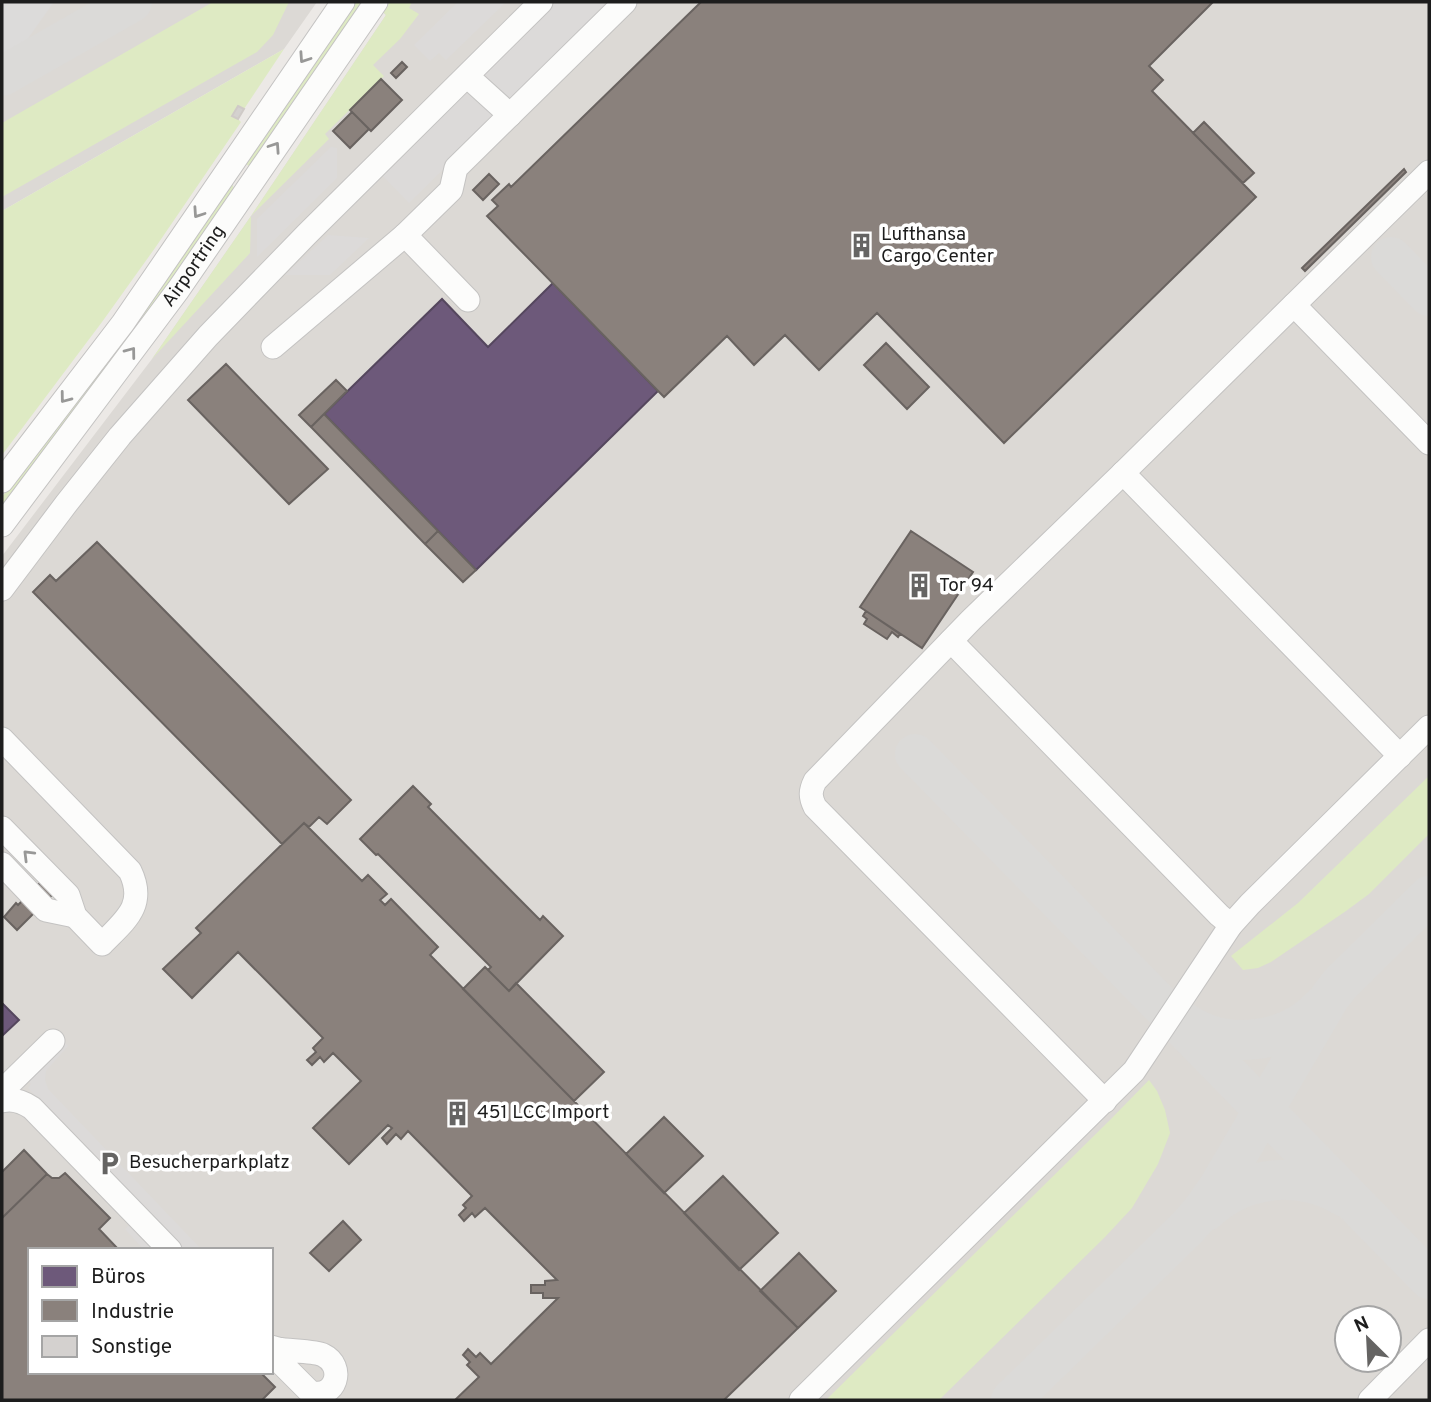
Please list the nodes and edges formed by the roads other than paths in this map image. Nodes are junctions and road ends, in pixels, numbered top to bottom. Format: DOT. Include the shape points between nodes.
graph roads {
  1 [pos="343,2"];
  2 [pos="376,2"];
  3 [pos="541,2"];
  4 [pos="625,2"];
  5 [pos="467,76"];
  6 [pos="510,115"];
  7 [pos="1429,172"];
  8 [pos="405,235"];
  9 [pos="468,300"];
  10 [pos="1294,305"];
  11 [pos="273,347"];
  12 [pos="1429,443"];
  13 [pos="1123,473"];
  14 [pos="2,481"];
  15 [pos="2,525"];
  16 [pos="2,589"];
  17 [pos="951,641"];
  18 [pos="1429,727"];
  19 [pos="2,739"];
  20 [pos="1400,756"];
  21 [pos="2,828"];
  22 [pos="2,864"];
  23 [pos="75,916"];
  24 [pos="1231,925"];
  25 [pos="53,1041"];
  26 [pos="2,1091"];
  27 [pos="2,1101"];
  28 [pos="1105,1101"];
  29 [pos="168,1248"];
  30 [pos="1429,1340"];
  31 [pos="273,1348"];
  32 [pos="273,1355"];
  33 [pos="801,1400"];
  34 [pos="1370,1400"];
  1 -- 14 [label="street, Airportring, one-way" via="123,323"];
  15 -- 2 [label="street, Airportring, one-way" via="177,290"];
  3 -- 5 [label="street"];
  4 -- 6 [label="street"];
  5 -- 6 [label="street"];
  5 -- 16 [label="street" via="192,354 120,436"];
  6 -- 8 [label="street" via="456,168 451,190"];
  7 -- 10 [label="street"];
  8 -- 9 [label="street"];
  8 -- 11 [label="street"];
  10 -- 12 [label="street"];
  10 -- 13 [label="street"];
  13 -- 17 [label="street"];
  13 -- 20 [label="street"];
  17 -- 24 [label="street"];
  17 -- 28 [label="street" via="815,781 811,799"];
  18 -- 20 [label="street"];
  19 -- 23 [label="street" via="135,880 130,915 102,944"];
  20 -- 24 [label="street"];
  23 -- 21 [label="street, one-way" via="68,895"];
  22 -- 23 [label="street" via="46,910"];
  24 -- 28 [label="street" via="1134,1071"];
  25 -- 26 [label="street"];
  27 -- 29 [label="street" via="16,1100 33,1108"];
  28 -- 33 [label="street"];
  30 -- 34 [label="street"];
  31 -- 32 [label="street" via="321,1354 337,1371 334,1384 324,1393 310,1392"];
}
